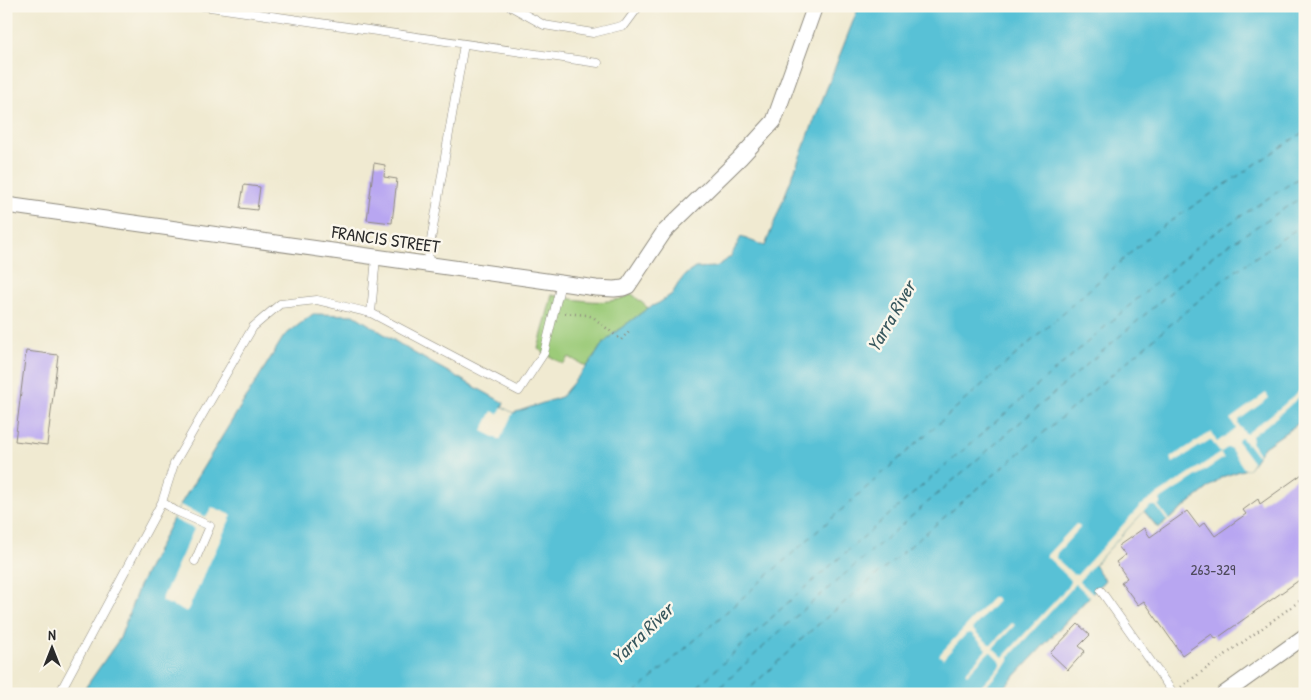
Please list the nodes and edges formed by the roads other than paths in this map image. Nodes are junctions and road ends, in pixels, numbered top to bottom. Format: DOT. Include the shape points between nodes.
graph roads {
  1 [pos="203,6"];
  2 [pos="510,6"];
  3 [pos="639,6"];
  4 [pos="815,6"];
  5 [pos="464,44"];
  6 [pos="598,63"];
  7 [pos="6,205"];
  8 [pos="376,257"];
  9 [pos="427,264"];
  10 [pos="562,283"];
  11 [pos="371,313"];
  12 [pos="162,502"];
  13 [pos="194,560"];
  14 [pos="1101,591"];
  15 [pos="1305,636"];
  16 [pos="1173,693"];
  17 [pos="59,694"];
  18 [pos="1224,694"];
  1 -- 5 [label="lane"];
  2 -- 3 [label="lane" via="544,25 593,33 626,25"];
  4 -- 10 [label="street, FRANCIS STREET" via="774,121 664,232 628,286 614,289"];
  5 -- 6 [label="lane"];
  5 -- 9 [label="lane"];
  7 -- 8 [label="street, FRANCIS STREET"];
  8 -- 9 [label="street, FRANCIS STREET"];
  8 -- 11 [label="lane"];
  9 -- 10 [label="street, FRANCIS STREET"];
  10 -- 11 [label="lane" via="544,353 519,391"];
  11 -- 12 [label="lane" via="317,300 280,304 253,327 174,464"];
  12 -- 13 [label="lane" via="210,526"];
  12 -- 17 [label="lane"];
  14 -- 16 [label="lane"];
  15 -- 18 [label="street"];
}
